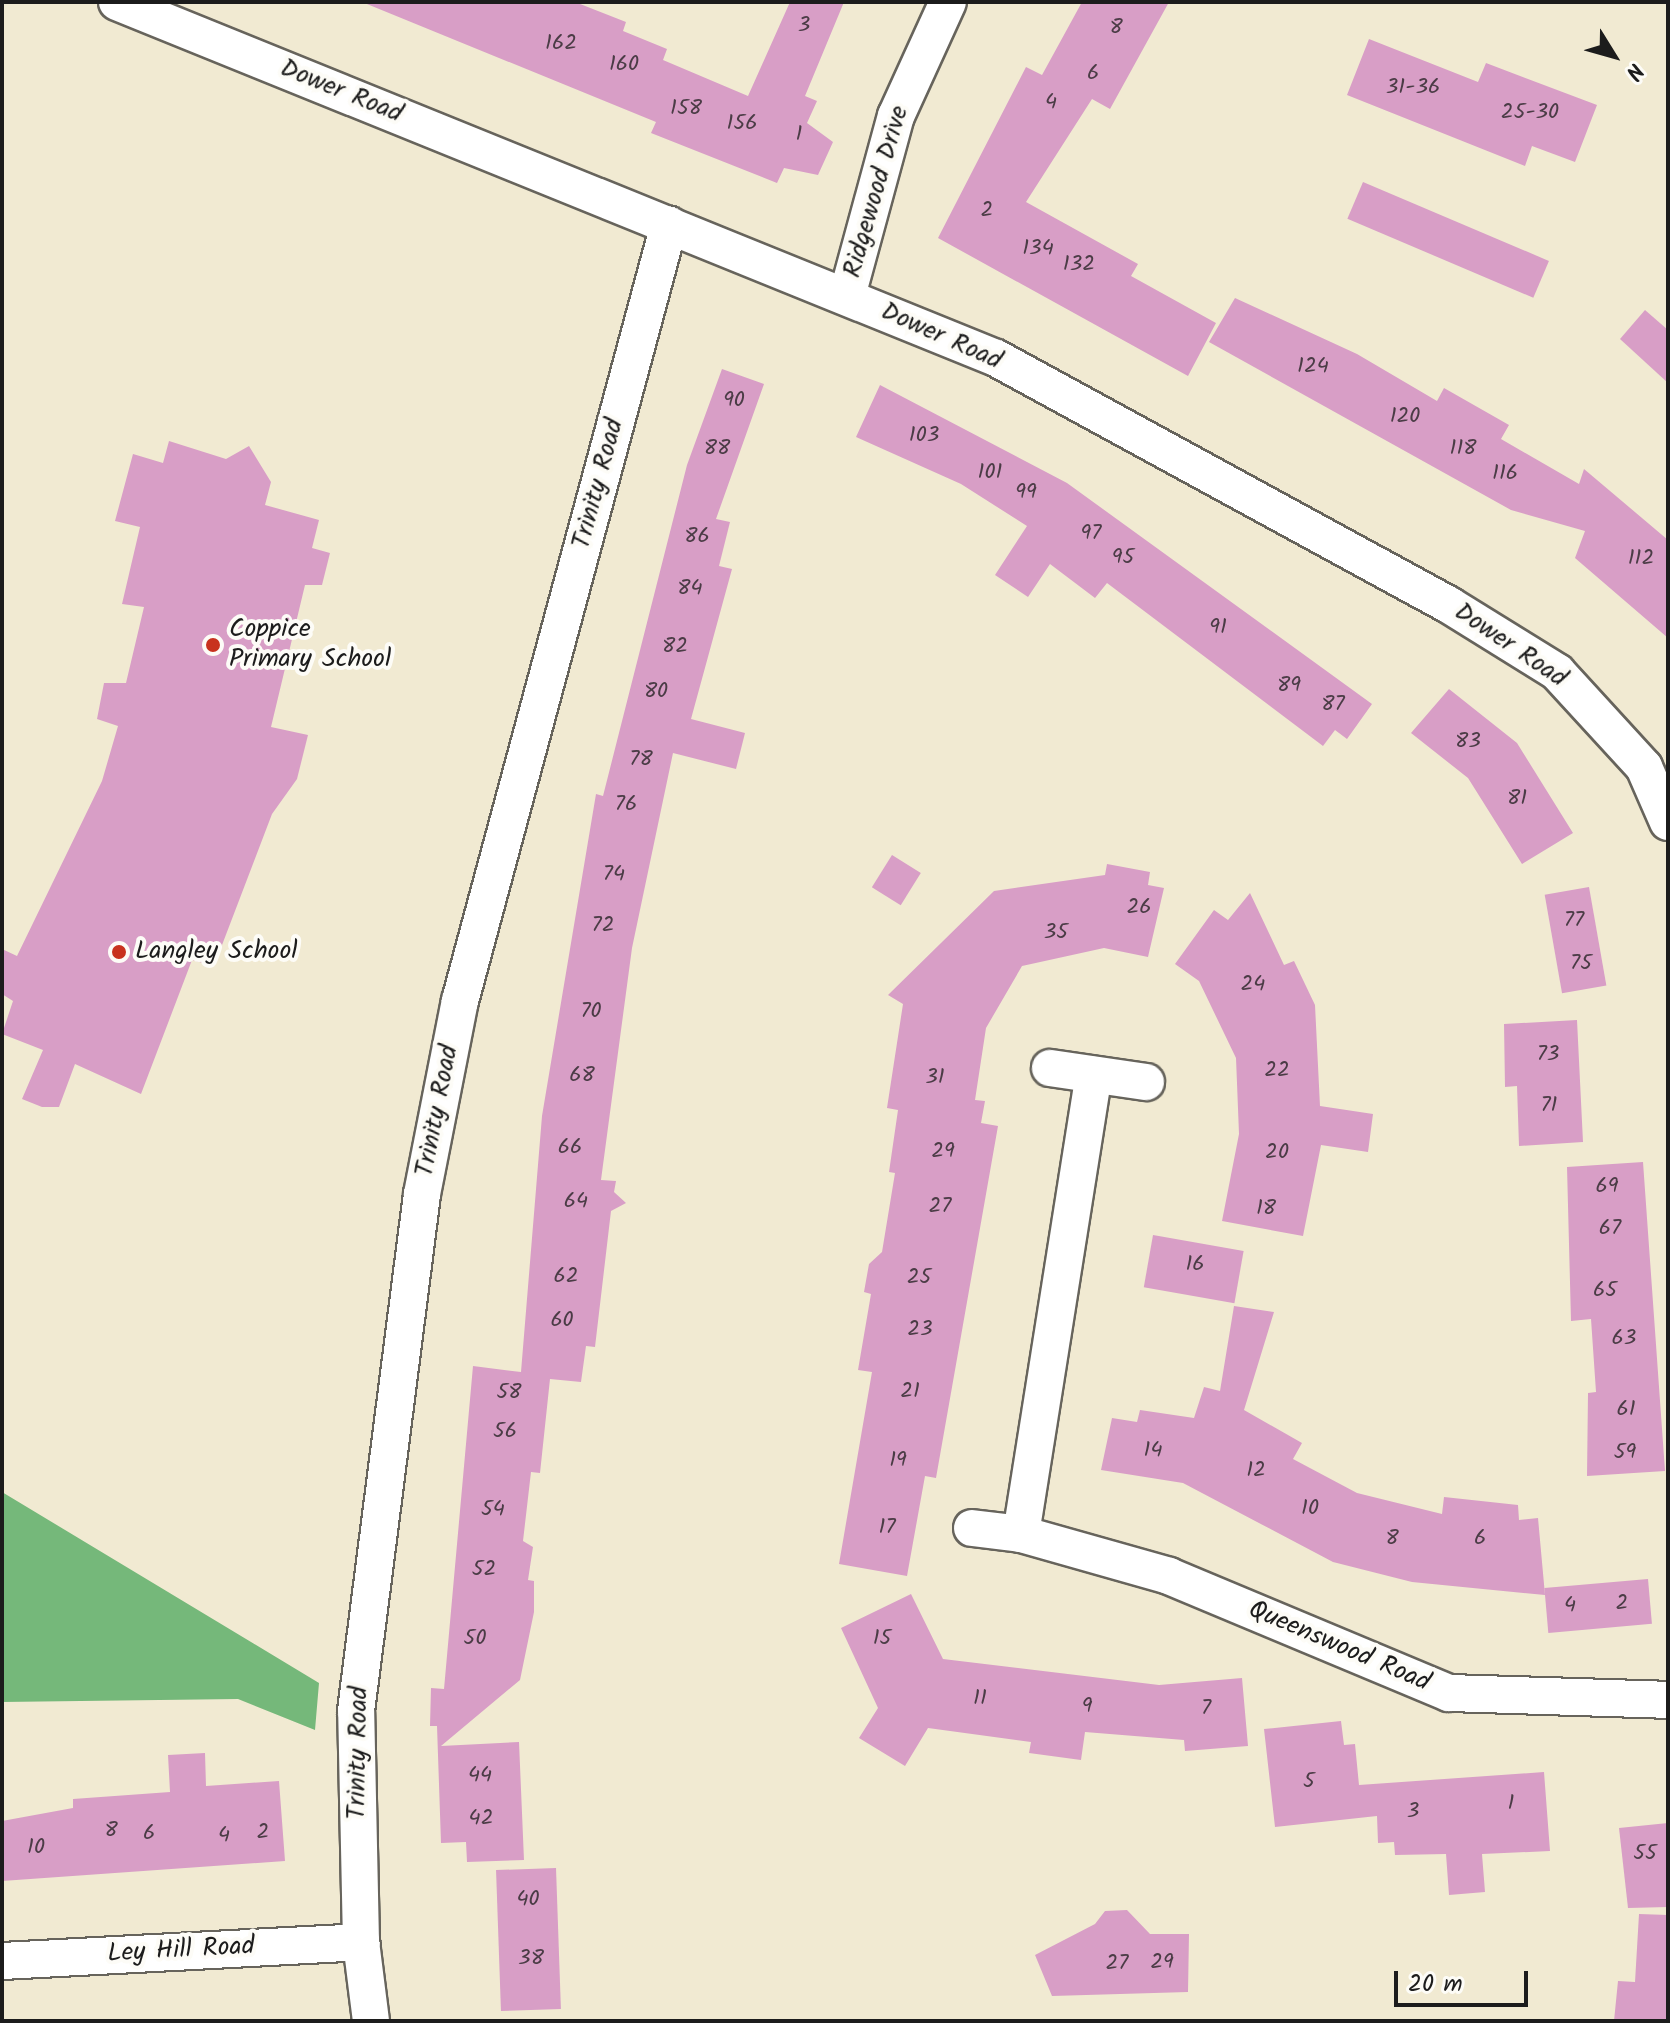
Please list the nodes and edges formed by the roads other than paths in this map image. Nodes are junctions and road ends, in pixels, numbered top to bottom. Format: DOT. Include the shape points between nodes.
graph roads {
  1 [pos="117,2"];
  2 [pos="948,2"];
  3 [pos="669,225"];
  4 [pos="847,296"];
  5 [pos="1668,822"];
  6 [pos="1050,1068"];
  7 [pos="1094,1075"];
  8 [pos="1146,1082"];
  9 [pos="972,1528"];
  10 [pos="1021,1534"];
  11 [pos="1668,1700"];
  12 [pos="361,1942"];
  13 [pos="2,1961"];
  14 [pos="371,2021"];
  1 -- 3 [label="street, Dower Road"];
  2 -- 4 [label="street, Ridgewood Drive" via="896,116"];
  3 -- 4 [label="street, Dower Road"];
  3 -- 12 [label="street, Trinity Road" via="460,1001 422,1194 356,1711"];
  4 -- 5 [label="street, Dower Road" via="996,358 1522,648 1557,672 1620,735 1644,767"];
  6 -- 7 [label="street"];
  7 -- 8 [label="street"];
  7 -- 10 [label="street"];
  9 -- 10 [label="street, Queenswood Road"];
  10 -- 11 [label="street, Queenswood Road" via="1169,1576 1449,1693"];
  12 -- 13 [label="street, Ley Hill Road"];
  12 -- 14 [label="street, Trinity Road"];
}
